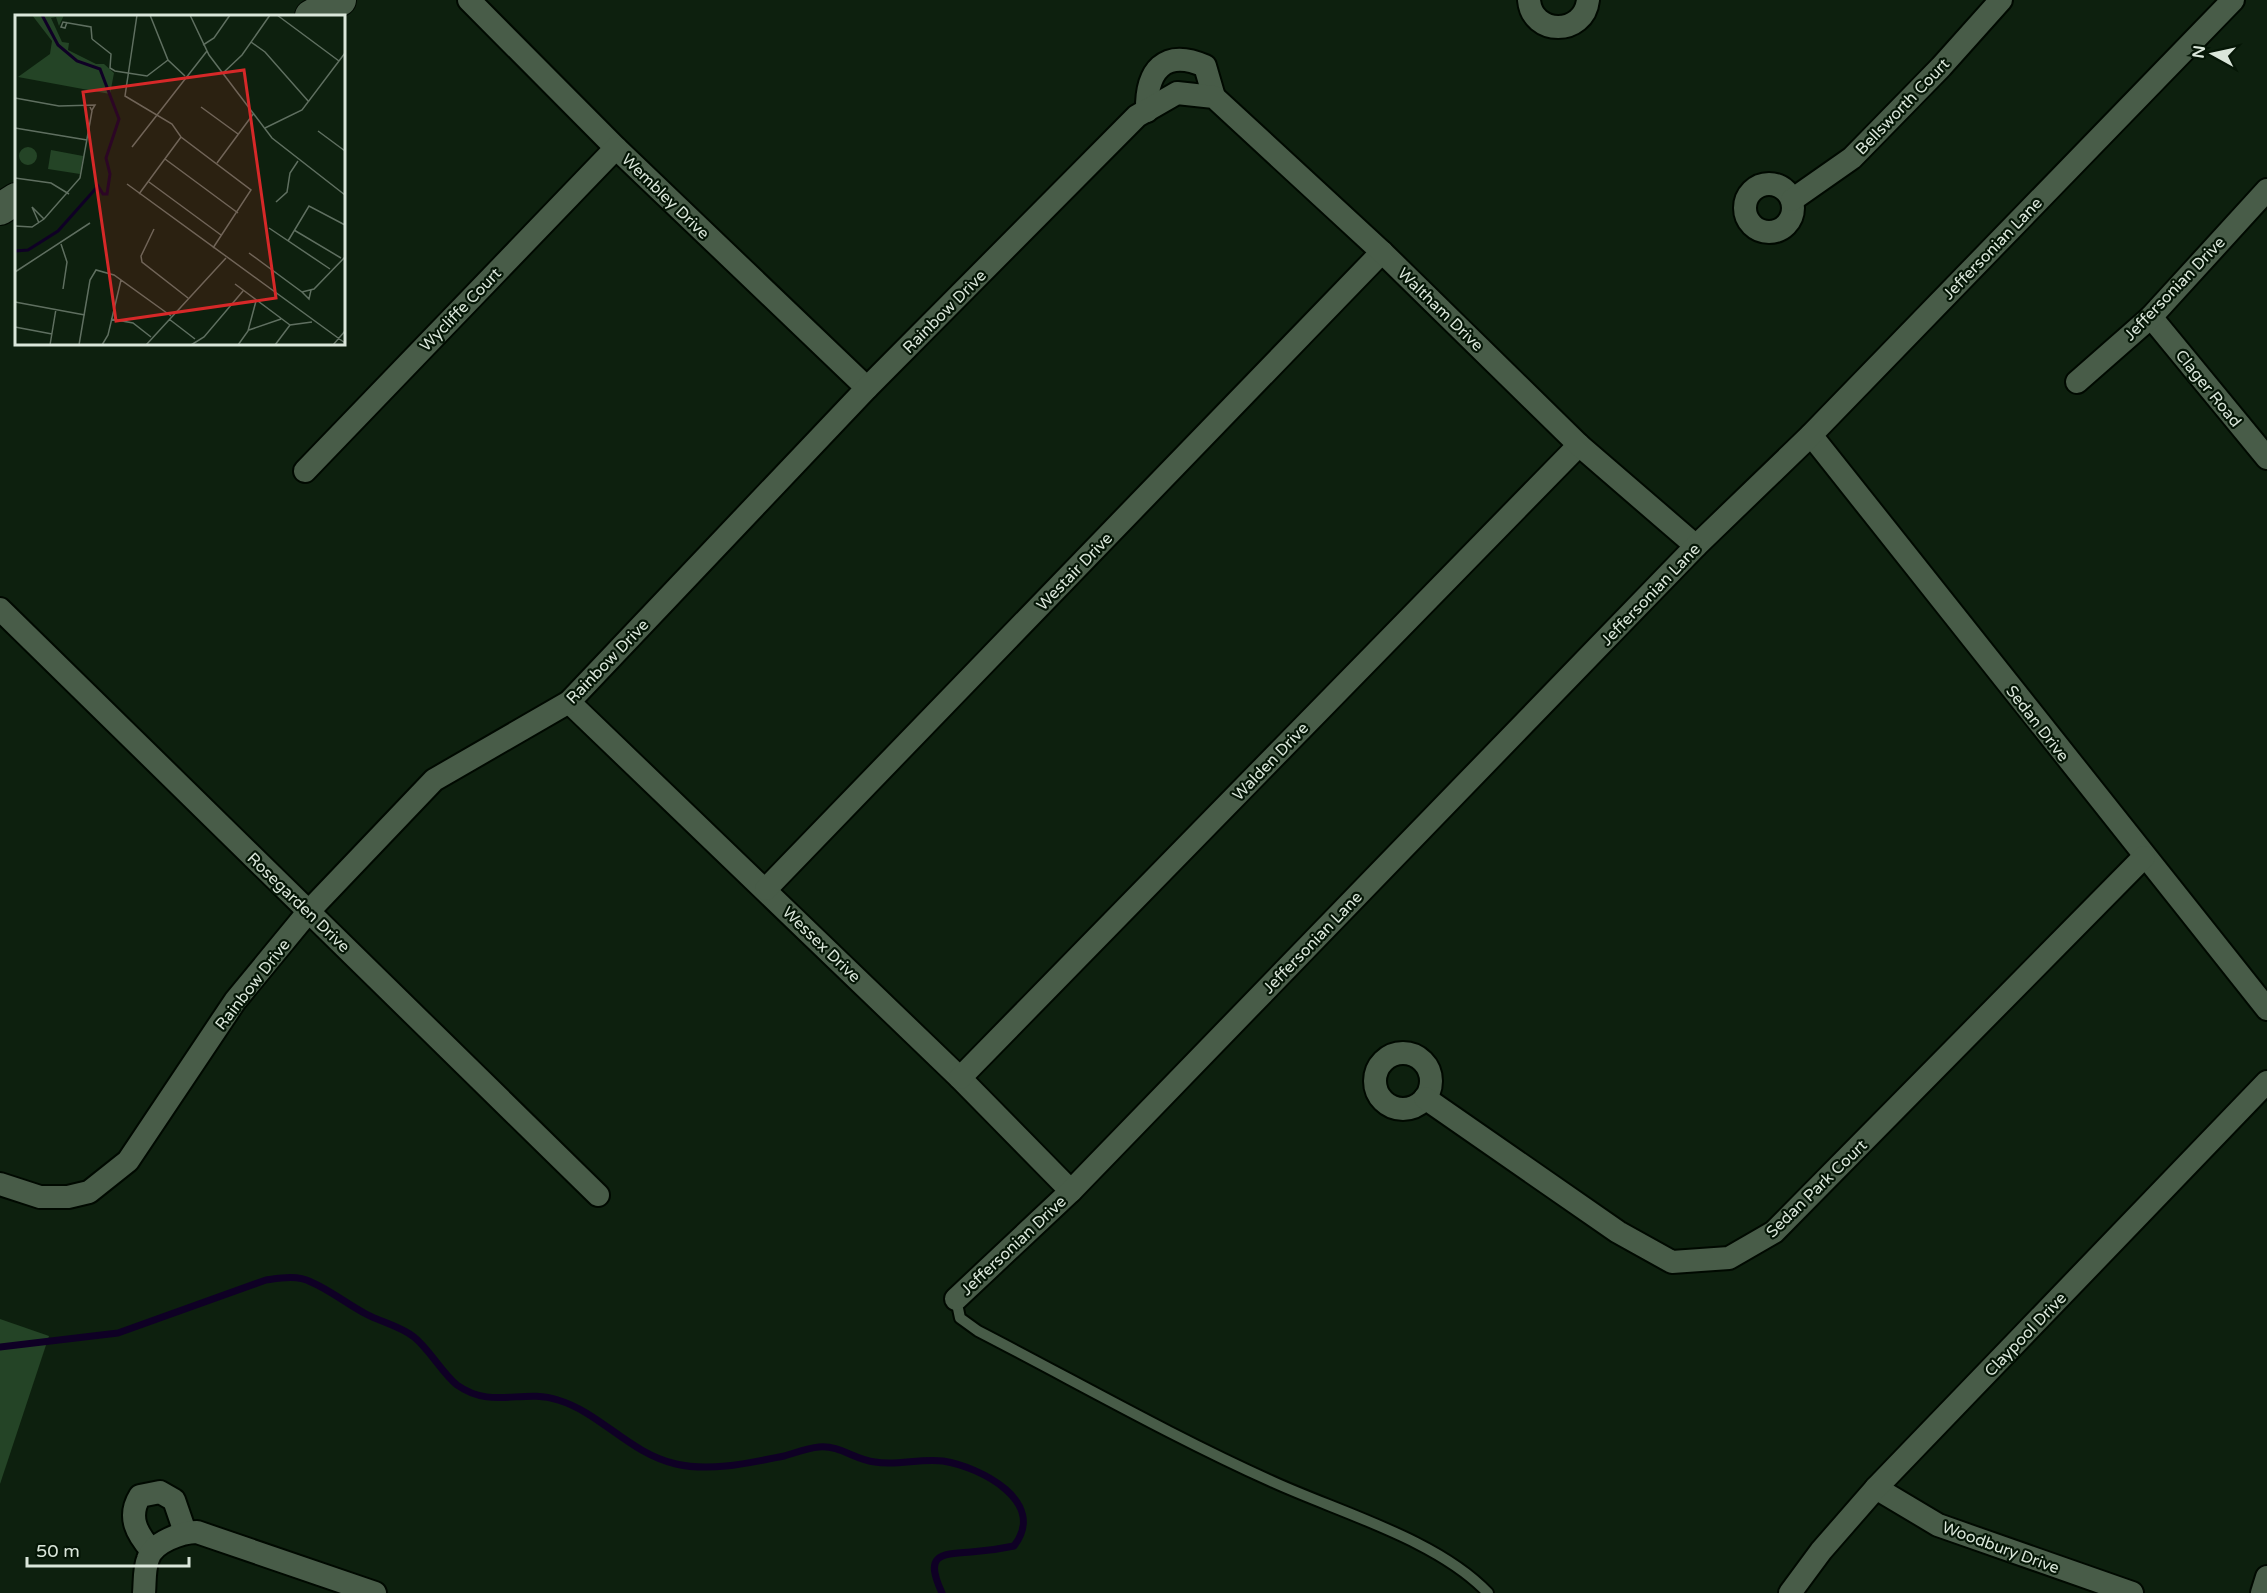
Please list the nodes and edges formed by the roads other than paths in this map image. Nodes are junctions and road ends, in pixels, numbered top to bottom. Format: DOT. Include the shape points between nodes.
graph roads {
  1 [pos="340,0"];
  2 [pos="469,0"];
  3 [pos="1529,0"];
  4 [pos="1588,0"];
  5 [pos="2001,0"];
  6 [pos="2233,0"];
  7 [pos="313,15"];
  8 [pos="1214,97"];
  9 [pos="1147,111"];
  10 [pos="616,148"];
  11 [pos="2264,198"];
  12 [pos="1792,200"];
  13 [pos="1382,252"];
  14 [pos="2151,317"];
  15 [pos="2077,382"];
  16 [pos="867,388"];
  17 [pos="1810,435"];
  18 [pos="1579,445"];
  19 [pos="2267,458"];
  20 [pos="304,471"];
  21 [pos="1696,546"];
  22 [pos="0,609"];
  23 [pos="569,702"];
  24 [pos="2144,857"];
  25 [pos="766,889"];
  26 [pos="309,912"];
  27 [pos="2267,1008"];
  28 [pos="960,1077"];
  29 [pos="2267,1082"];
  30 [pos="1425,1098"];
  31 [pos="0,1184"];
  32 [pos="1071,1191"];
  33 [pos="598,1195"];
  34 [pos="956,1299"];
  35 [pos="1876,1488"];
  36 [pos="185,1532"];
  37 [pos="152,1551"];
  38 [pos="2267,1576"];
  39 [pos="144,1593"];
  40 [pos="375,1593"];
  41 [pos="1488,1593"];
  42 [pos="1790,1593"];
  43 [pos="2132,1593"];
  44 [pos="2262,1593"];
  1 -- 7 [label="main road"];
  2 -- 10 [label="street, Wembley Drive"];
  3 -- 4 [label="street" via="1533,15 1540,22 1559,28 1577,21"];
  5 -- 12 [label="street, Bellsworth Court" via="1941,68 1852,158"];
  6 -- 17 [label="street, Jeffersonian Lane"];
  8 -- 9 [label="street, Rainbow Drive" via="1177,93"];
  8 -- 9 [label="street" via="1205,66 1191,60 1173,60 1155,70 1146,93"];
  8 -- 13 [label="street, Waltham Drive"];
  9 -- 16 [label="street, Rainbow Drive" via="1137,116"];
  10 -- 16 [label="street, Wembley Drive"];
  10 -- 20 [label="street, Wycliffe Court"];
  11 -- 14 [label="street, Jeffersonian Drive"];
  13 -- 18 [label="street, Waltham Drive"];
  13 -- 25 [label="street, Westair Drive"];
  14 -- 15 [label="street, Jeffersonian Drive"];
  14 -- 19 [label="street, Clager Road"];
  16 -- 23 [label="street, Rainbow Drive"];
  17 -- 21 [label="street, Jeffersonian Lane"];
  17 -- 24 [label="street, Sedan Drive"];
  18 -- 21 [label="street, Waltham Drive"];
  18 -- 28 [label="street, Walden Drive"];
  21 -- 32 [label="street, Jeffersonian Lane"];
  22 -- 26 [label="street, Rosegarden Drive"];
  23 -- 25 [label="street, Wessex Drive"];
  23 -- 26 [label="street, Rainbow Drive" via="434,780"];
  24 -- 27 [label="street, Sedan Drive"];
  24 -- 30 [label="street, Sedan Park Court" via="1774,1232 1729,1258 1672,1262 1618,1232"];
  25 -- 28 [label="street, Wessex Drive"];
  26 -- 31 [label="street, Rainbow Drive" via="235,1001 128,1161 115,1173 89,1192 68,1197 39,1197"];
  26 -- 33 [label="street, Rosegarden Drive"];
  28 -- 32 [label="street, Wessex Drive"];
  29 -- 35 [label="street, Claypool Drive"];
  32 -- 34 [label="street, Jeffersonian Drive"];
  34 -- 41 [label="lane" via="960,1318 978,1331 1270,1481 1436,1554 1472,1576"];
  35 -- 42 [label="street, Claypool Drive"];
  35 -- 43 [label="street, Woodbury Drive" via="1938,1525"];
  36 -- 37 [label="street"];
  36 -- 37 [label="street" via="174,1500 160,1492 140,1496 134,1506 134,1524"];
  36 -- 40 [label="street" via="197,1532"];
  37 -- 39 [label="street"];
  38 -- 44 [label="street"];
}
